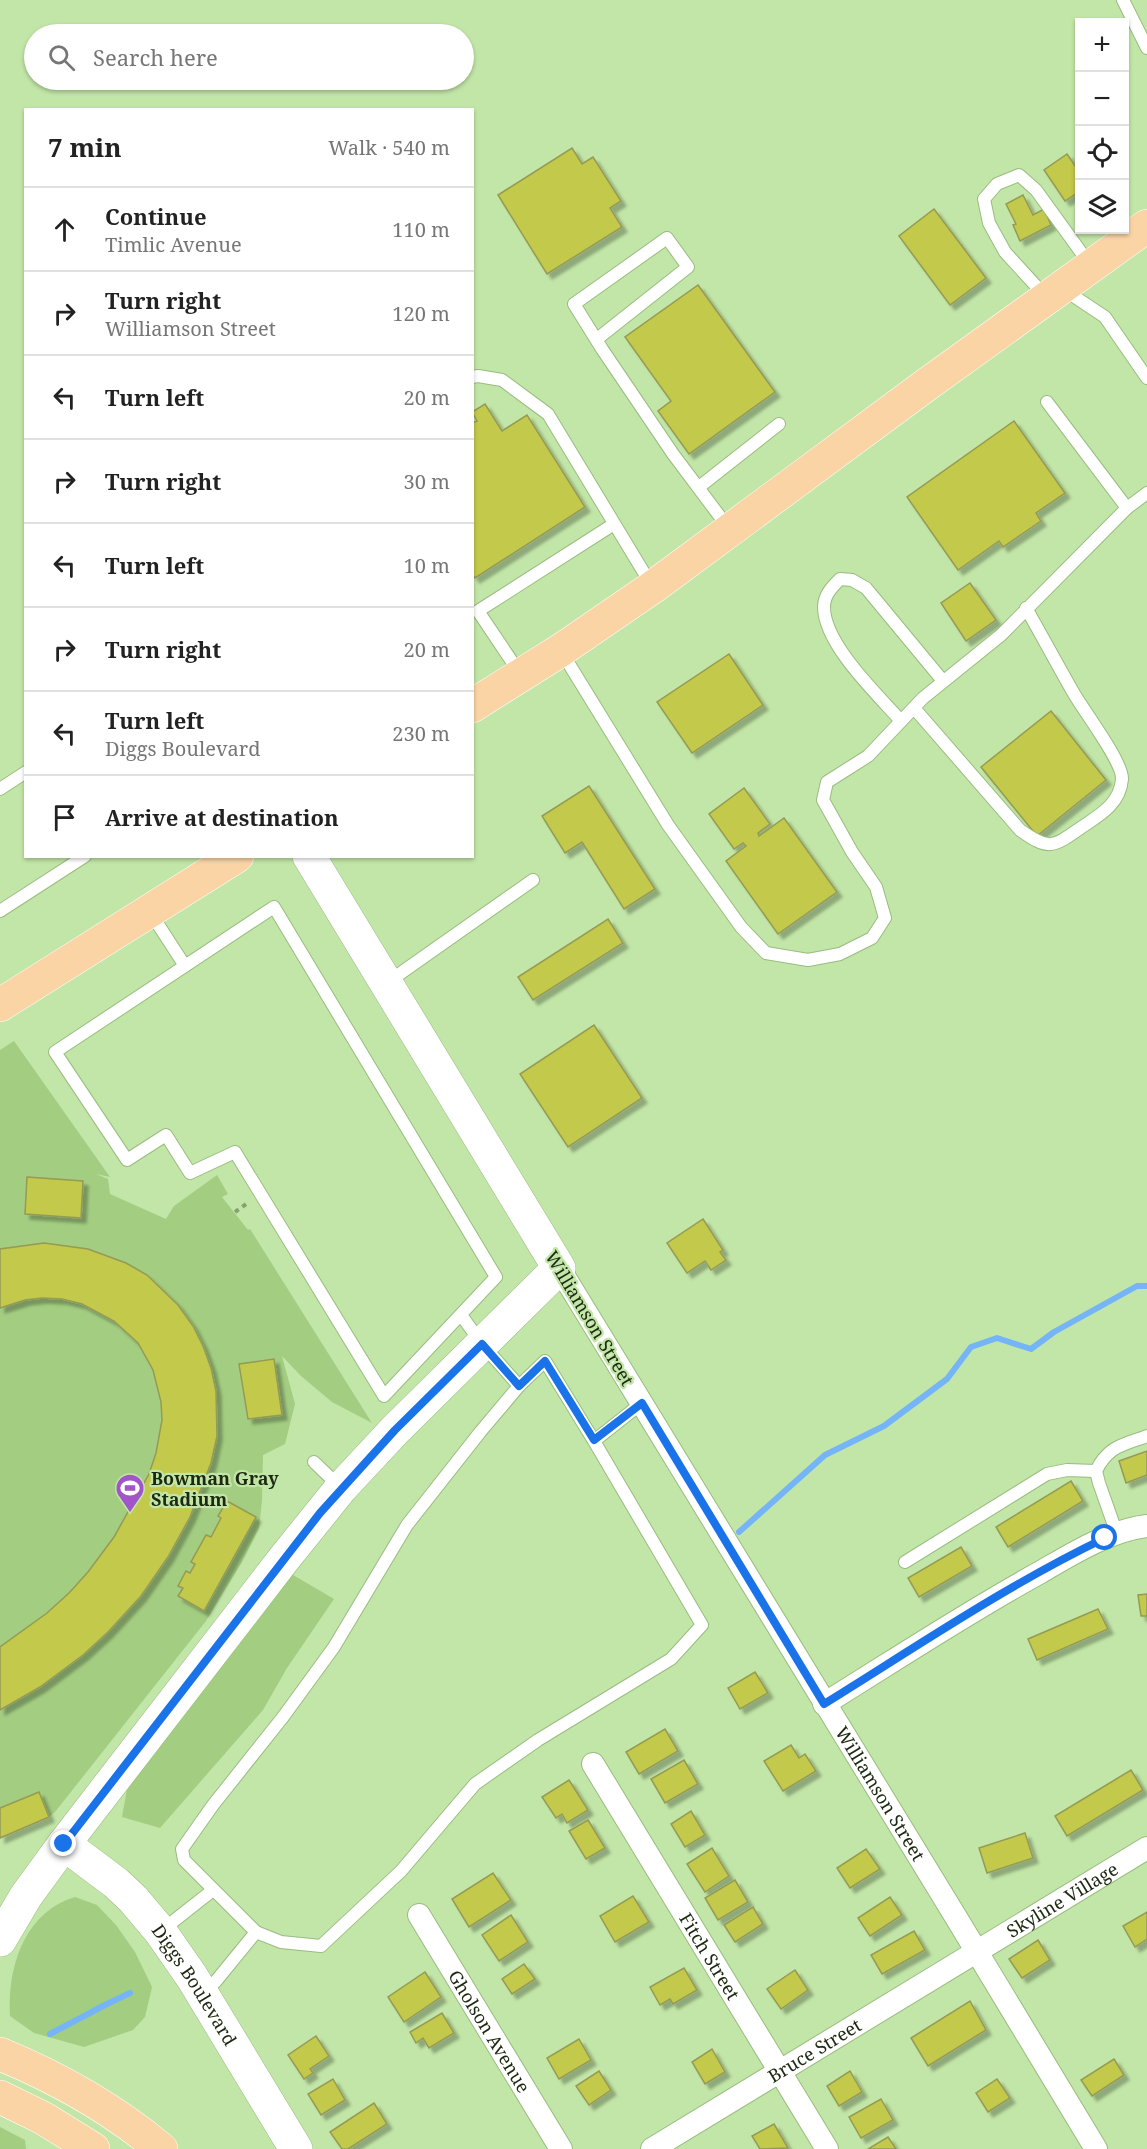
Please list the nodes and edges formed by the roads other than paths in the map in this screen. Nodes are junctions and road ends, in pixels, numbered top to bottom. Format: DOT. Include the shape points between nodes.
graph roads {
  1 [pos="1123,0"];
  2 [pos="1147,48"];
  3 [pos="1147,226"];
  4 [pos="1092,267"];
  5 [pos="1055,293"];
  6 [pos="597,339"];
  7 [pos="474,377"];
  8 [pos="1147,378"];
  9 [pos="1047,402"];
  10 [pos="779,424"];
  11 [pos="699,487"];
  12 [pos="1147,493"];
  13 [pos="1127,508"];
  14 [pos="614,524"];
  15 [pos="731,531"];
  16 [pos="653,587"];
  17 [pos="475,606"];
  18 [pos="1026,608"];
  19 [pos="561,650"];
  20 [pos="521,676"];
  21 [pos="943,681"];
  22 [pos="474,705"];
  23 [pos="914,708"];
  24 [pos="901,721"];
  25 [pos="24,773"];
  26 [pos="0,789"];
  27 [pos="82,858"];
  28 [pos="234,858"];
  29 [pos="310,858"];
  30 [pos="533,880"];
  31 [pos="0,911"];
  32 [pos="150,911"];
  33 [pos="185,966"];
  34 [pos="387,983"];
  35 [pos="0,1005"];
  36 [pos="559,1268"];
  37 [pos="461,1315"];
  38 [pos="482,1344"];
  39 [pos="519,1386"];
  40 [pos="642,1403"];
  41 [pos="1147,1436"];
  42 [pos="594,1440"];
  43 [pos="314,1462"];
  44 [pos="1096,1471"];
  45 [pos="341,1488"];
  46 [pos="1147,1526"];
  47 [pos="1117,1534"];
  48 [pos="905,1562"];
  49 [pos="824,1704"];
  50 [pos="593,1764"];
  51 [pos="64,1844"];
  52 [pos="1147,1848"];
  53 [pos="213,1890"];
  54 [pos="418,1915"];
  55 [pos="160,1931"];
  56 [pos="256,1932"];
  57 [pos="0,1940"];
  58 [pos="978,1951"];
  59 [pos="202,1994"];
  60 [pos="0,2054"];
  61 [pos="780,2071"];
  62 [pos="0,2097"];
  63 [pos="93,2149"];
  64 [pos="161,2149"];
  65 [pos="296,2149"];
  66 [pos="561,2149"];
  67 [pos="652,2149"];
  68 [pos="827,2149"];
  69 [pos="1096,2149"];
  1 -- 2 [label="lane"];
  3 -- 4 [label="main road"];
  4 -- 5 [label="main road"];
  4 -- 5 [label="lane" via="1036,190 1019,175 997,184 984,199 989,223 1005,252"];
  5 -- 8 [label="lane" via="1105,317"];
  5 -- 15 [label="main road"];
  6 -- 6 [label="lane" via="688,267 667,238 574,304"];
  6 -- 11 [label="lane"];
  7 -- 14 [label="lane" via="501,380 548,414"];
  9 -- 13 [label="lane"];
  10 -- 11 [label="lane"];
  11 -- 15 [label="lane"];
  12 -- 13 [label="lane"];
  13 -- 18 [label="lane"];
  14 -- 16 [label="lane"];
  14 -- 17 [label="lane"];
  15 -- 16 [label="main road"];
  16 -- 19 [label="main road"];
  17 -- 20 [label="lane"];
  18 -- 21 [label="lane" via="1001,635"];
  18 -- 23 [label="lane" via="1118,764 1122,778 1113,805 1058,844 1046,846 1036,842 1020,830"];
  19 -- 20 [label="main road"];
  19 -- 24 [label="lane" via="668,825 741,927 766,953 808,960 840,954 872,938 885,918 876,887 823,800 828,782 868,756"];
  20 -- 22 [label="main road"];
  21 -- 23 [label="lane"];
  21 -- 24 [label="lane" via="866,588 840,579 829,590 824,605 833,638"];
  23 -- 24 [label="lane"];
  25 -- 26 [label="lane"];
  27 -- 31 [label="lane"];
  28 -- 32 [label="main road"];
  29 -- 34 [label="street, Williamson Street"];
  30 -- 34 [label="lane"];
  32 -- 33 [label="lane"];
  32 -- 35 [label="main road"];
  33 -- 37 [label="lane" via="274,907 496,1277"];
  33 -- 37 [label="lane" via="55,1052 127,1160 166,1135 190,1173 235,1152 384,1396"];
  34 -- 36 [label="street, Williamson Street"];
  36 -- 38 [label="street"];
  36 -- 40 [label="street, Williamson Street"];
  37 -- 38 [label="lane"];
  38 -- 39 [label="lane"];
  38 -- 45 [label="street"];
  39 -- 42 [label="lane" via="545,1361"];
  39 -- 53 [label="lane" via="407,1525 334,1647 182,1849 184,1860"];
  40 -- 42 [label="lane"];
  40 -- 49 [label="street, Williamson Street"];
  41 -- 44 [label="lane" via="1106,1454"];
  42 -- 56 [label="lane" via="702,1624 671,1659 538,1740 475,1784 401,1871 321,1946 281,1942"];
  43 -- 45 [label="lane"];
  44 -- 47 [label="lane"];
  44 -- 48 [label="lane" via="1047,1474"];
  45 -- 51 [label="street"];
  46 -- 47 [label="street"];
  47 -- 49 [label="street" via="1012,1587"];
  49 -- 58 [label="street, Williamson Street"];
  50 -- 61 [label="street, Fitch Street"];
  51 -- 55 [label="street, Diggs Boulevard" via="116,1883"];
  51 -- 57 [label="street"];
  52 -- 58 [label="street, Skyline Village"];
  53 -- 55 [label="lane"];
  53 -- 56 [label="lane"];
  54 -- 66 [label="street, Gholson Avenue"];
  55 -- 59 [label="street, Diggs Boulevard"];
  56 -- 59 [label="lane"];
  58 -- 61 [label="street, Bruce Street"];
  58 -- 69 [label="street, Williamson Street"];
  59 -- 65 [label="street, Diggs Boulevard"];
  60 -- 64 [label="main road" via="62,2084"];
  61 -- 67 [label="street, Bruce Street"];
  61 -- 68 [label="street, Fitch Street"];
  62 -- 63 [label="main road"];
}
